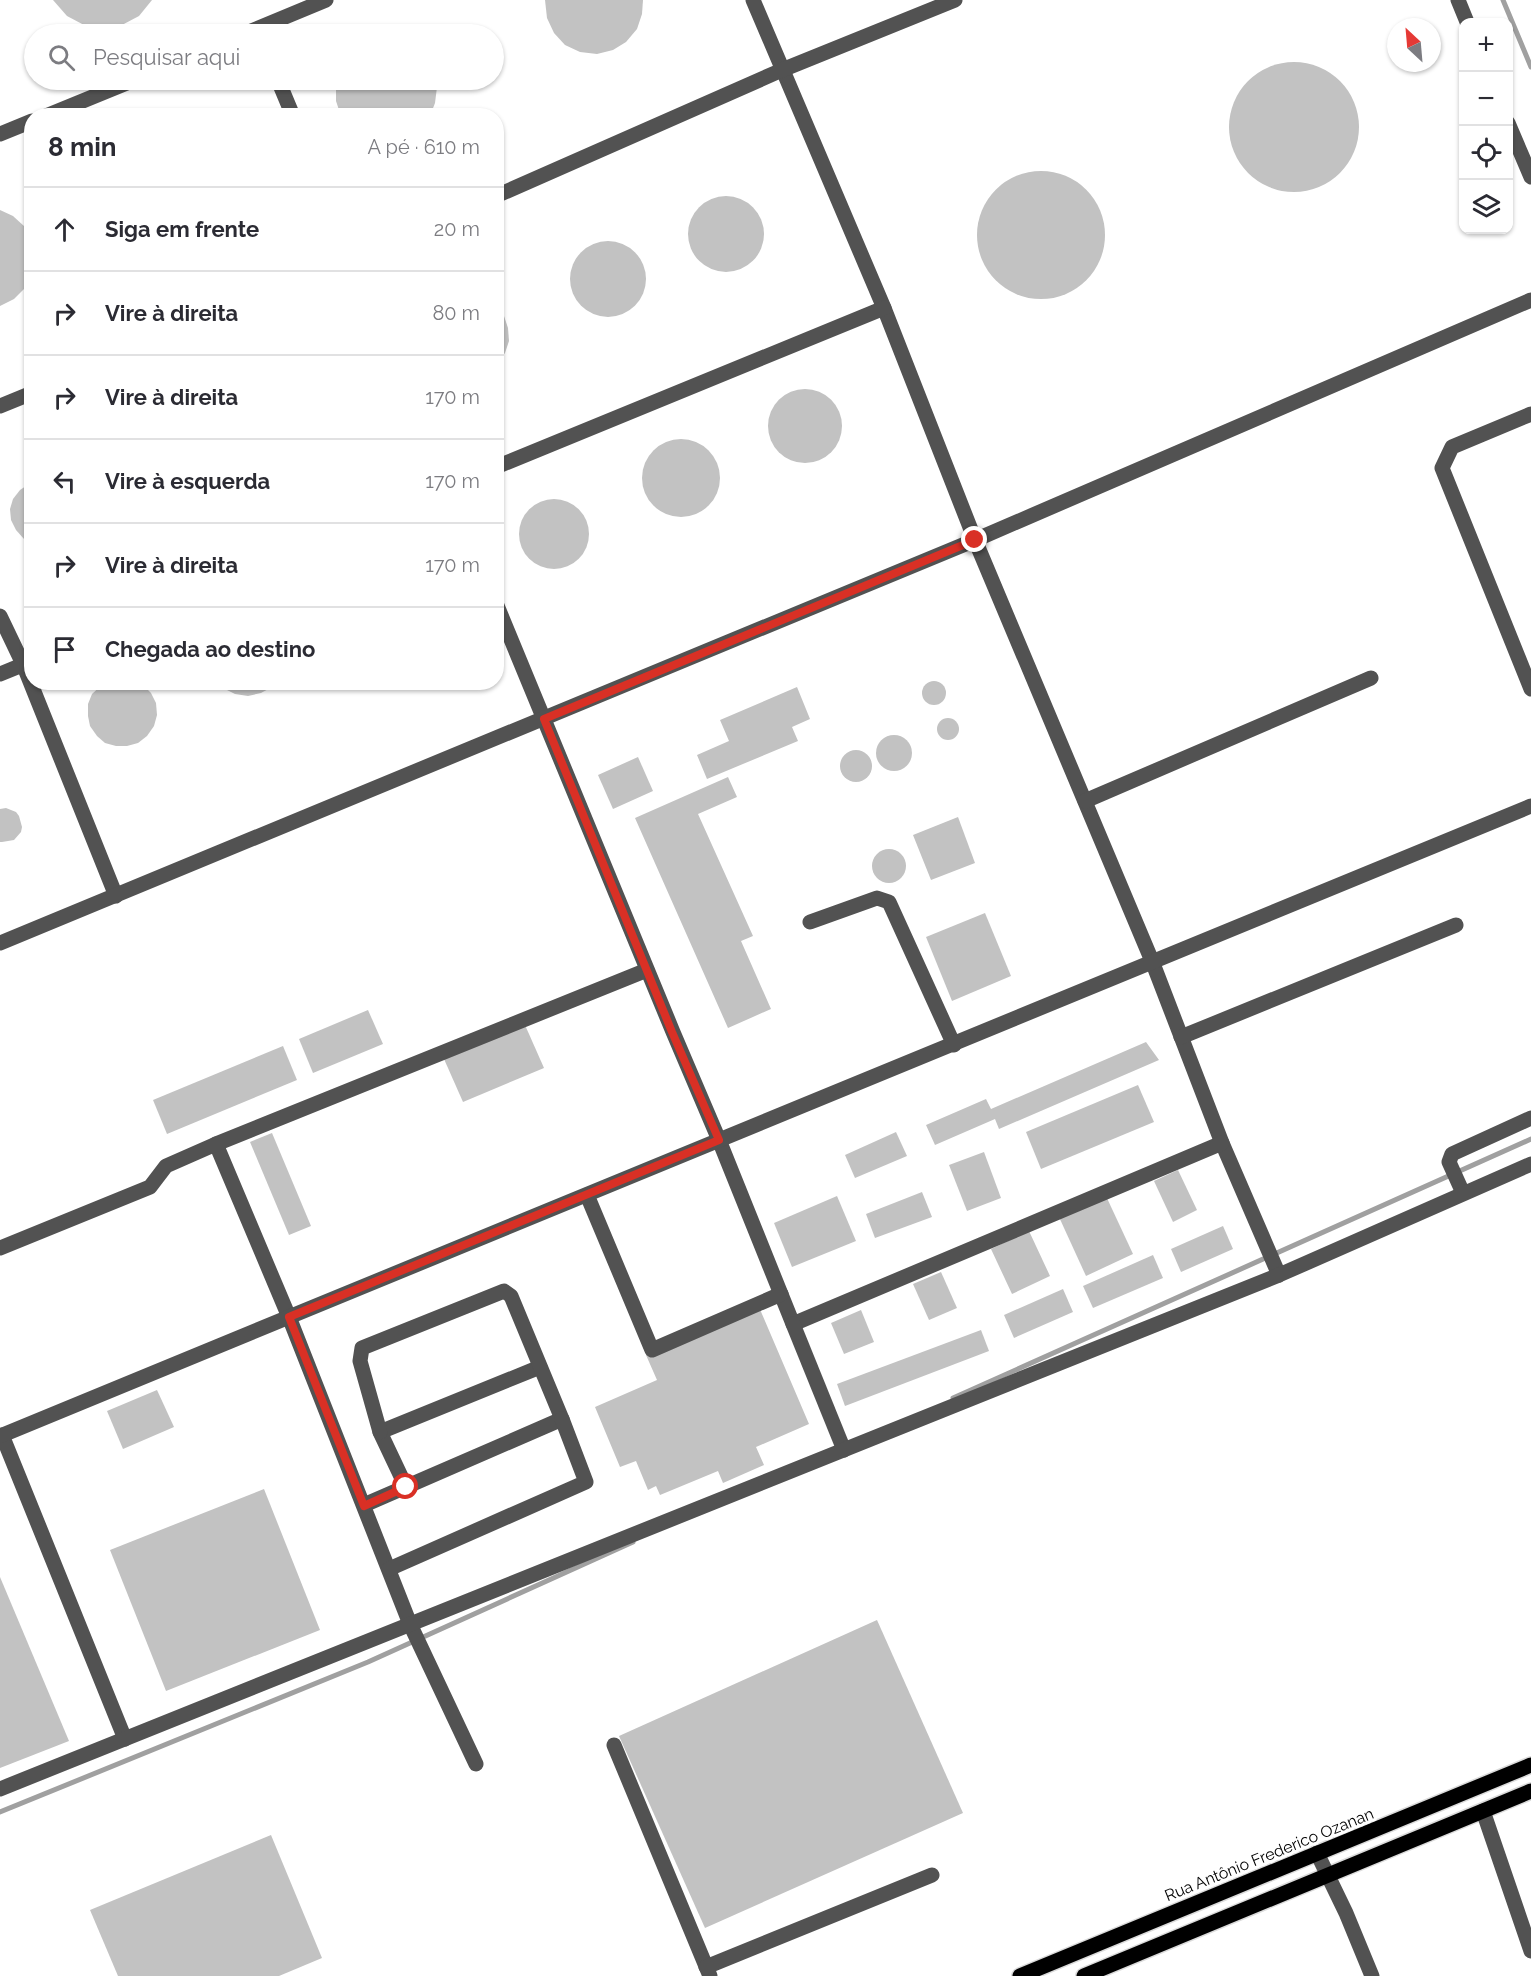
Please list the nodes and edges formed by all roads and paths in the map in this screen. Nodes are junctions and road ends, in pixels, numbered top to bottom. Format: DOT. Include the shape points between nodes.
graph roads {
  1 [pos="326,0"];
  2 [pos="753,0"];
  3 [pos="955,0"];
  4 [pos="1458,0"];
  5 [pos="1465,18"];
  6 [pos="273,24"];
  7 [pos="782,70"];
  8 [pos="110,90"];
  9 [pos="282,90"];
  10 [pos="66,108"];
  11 [pos="290,108"];
  12 [pos="24,125"];
  13 [pos="1510,126"];
  14 [pos="0,134"];
  15 [pos="1531,177"];
  16 [pos="504,192"];
  17 [pos="1531,300"];
  18 [pos="884,308"];
  19 [pos="24,396"];
  20 [pos="0,406"];
  21 [pos="1531,414"];
  22 [pos="504,464"];
  23 [pos="975,540"];
  24 [pos="0,616"];
  25 [pos="504,622"];
  26 [pos="24,658"];
  27 [pos="24,664"];
  28 [pos="0,674"];
  29 [pos="1371,678"];
  30 [pos="1531,689"];
  31 [pos="37,690"];
  32 [pos="544,719"];
  33 [pos="1085,801"];
  34 [pos="1531,806"];
  35 [pos="116,896"];
  36 [pos="810,922"];
  37 [pos="1456,925"];
  38 [pos="0,944"];
  39 [pos="1152,962"];
  40 [pos="647,970"];
  41 [pos="1181,1037"];
  42 [pos="954,1045"];
  43 [pos="1531,1118"];
  44 [pos="719,1140"];
  45 [pos="1222,1143"];
  46 [pos="216,1144"];
  47 [pos="1531,1164"];
  48 [pos="1463,1193"];
  49 [pos="587,1194"];
  50 [pos="0,1248"];
  51 [pos="1279,1275"];
  52 [pos="781,1294"];
  53 [pos="289,1317"];
  54 [pos="793,1324"];
  55 [pos="540,1367"];
  56 [pos="562,1419"];
  57 [pos="380,1432"];
  58 [pos="1,1436"];
  59 [pos="844,1450"];
  60 [pos="406,1487"];
  61 [pos="364,1506"];
  62 [pos="389,1569"];
  63 [pos="410,1624"];
  64 [pos="125,1738"];
  65 [pos="614,1745"];
  66 [pos="476,1764"];
  67 [pos="1531,1765"];
  68 [pos="0,1789"];
  69 [pos="1531,1791"];
  70 [pos="1483,1811"];
  71 [pos="1317,1853"];
  72 [pos="1328,1874"];
  73 [pos="932,1875"];
  74 [pos="1531,1951"];
  75 [pos="708,1971"];
  76 [pos="1020,1976"];
  77 [pos="1084,1976"];
  78 [pos="1372,1976"];
  1 -- 6 [label="lane"];
  2 -- 7 [label="lane"];
  3 -- 7 [label="lane"];
  4 -- 5 [label="lane"];
  7 -- 16 [label="lane"];
  7 -- 18 [label="lane"];
  8 -- 10 [label="lane"];
  9 -- 11 [label="lane"];
  12 -- 14 [label="lane"];
  13 -- 15 [label="lane"];
  17 -- 23 [label="lane"];
  18 -- 22 [label="lane"];
  18 -- 23 [label="lane"];
  19 -- 20 [label="lane"];
  21 -- 30 [label="lane" via="1452,447 1442,468"];
  23 -- 32 [label="lane"];
  23 -- 33 [label="lane"];
  24 -- 26 [label="lane"];
  25 -- 32 [label="lane"];
  27 -- 28 [label="lane"];
  29 -- 33 [label="lane"];
  31 -- 35 [label="lane"];
  32 -- 35 [label="lane"];
  32 -- 40 [label="lane"];
  33 -- 39 [label="lane"];
  34 -- 39 [label="lane"];
  35 -- 38 [label="lane"];
  36 -- 42 [label="lane" via="877,898 888,902"];
  37 -- 41 [label="lane"];
  39 -- 41 [label="lane"];
  39 -- 42 [label="lane"];
  40 -- 44 [label="lane"];
  40 -- 46 [label="lane"];
  41 -- 45 [label="lane"];
  42 -- 44 [label="lane"];
  43 -- 48 [label="lane" via="1452,1154 1449,1161"];
  44 -- 49 [label="lane"];
  44 -- 52 [label="lane"];
  45 -- 51 [label="lane"];
  45 -- 54 [label="lane"];
  46 -- 50 [label="lane" via="166,1166 150,1187"];
  46 -- 53 [label="lane"];
  47 -- 48 [label="lane"];
  48 -- 51 [label="lane"];
  49 -- 52 [label="lane" via="652,1350"];
  49 -- 53 [label="lane"];
  51 -- 59 [label="lane"];
  52 -- 54 [label="lane"];
  53 -- 58 [label="lane"];
  53 -- 61 [label="lane"];
  54 -- 59 [label="lane"];
  55 -- 56 [label="lane"];
  55 -- 57 [label="lane"];
  55 -- 57 [label="lane" via="512,1296 504,1291 394,1334 362,1348 360,1361"];
  56 -- 60 [label="lane"];
  56 -- 62 [label="lane" via="586,1482"];
  57 -- 60 [label="lane"];
  58 -- 64 [label="lane"];
  59 -- 63 [label="lane"];
  60 -- 61 [label="lane"];
  61 -- 62 [label="lane"];
  62 -- 63 [label="lane"];
  63 -- 64 [label="lane"];
  63 -- 66 [label="lane"];
  64 -- 68 [label="lane"];
  65 -- 75 [label="lane"];
  67 -- 71 [label="main road, Rua Antônio Frederico Ozanan"];
  69 -- 70 [label="main road"];
  70 -- 72 [label="main road"];
  70 -- 74 [label="lane"];
  71 -- 72 [label="lane"];
  71 -- 76 [label="main road, Rua Antônio Frederico Ozanan"];
  72 -- 77 [label="main road"];
  72 -- 78 [label="lane"];
  73 -- 75 [label="lane"];
}
